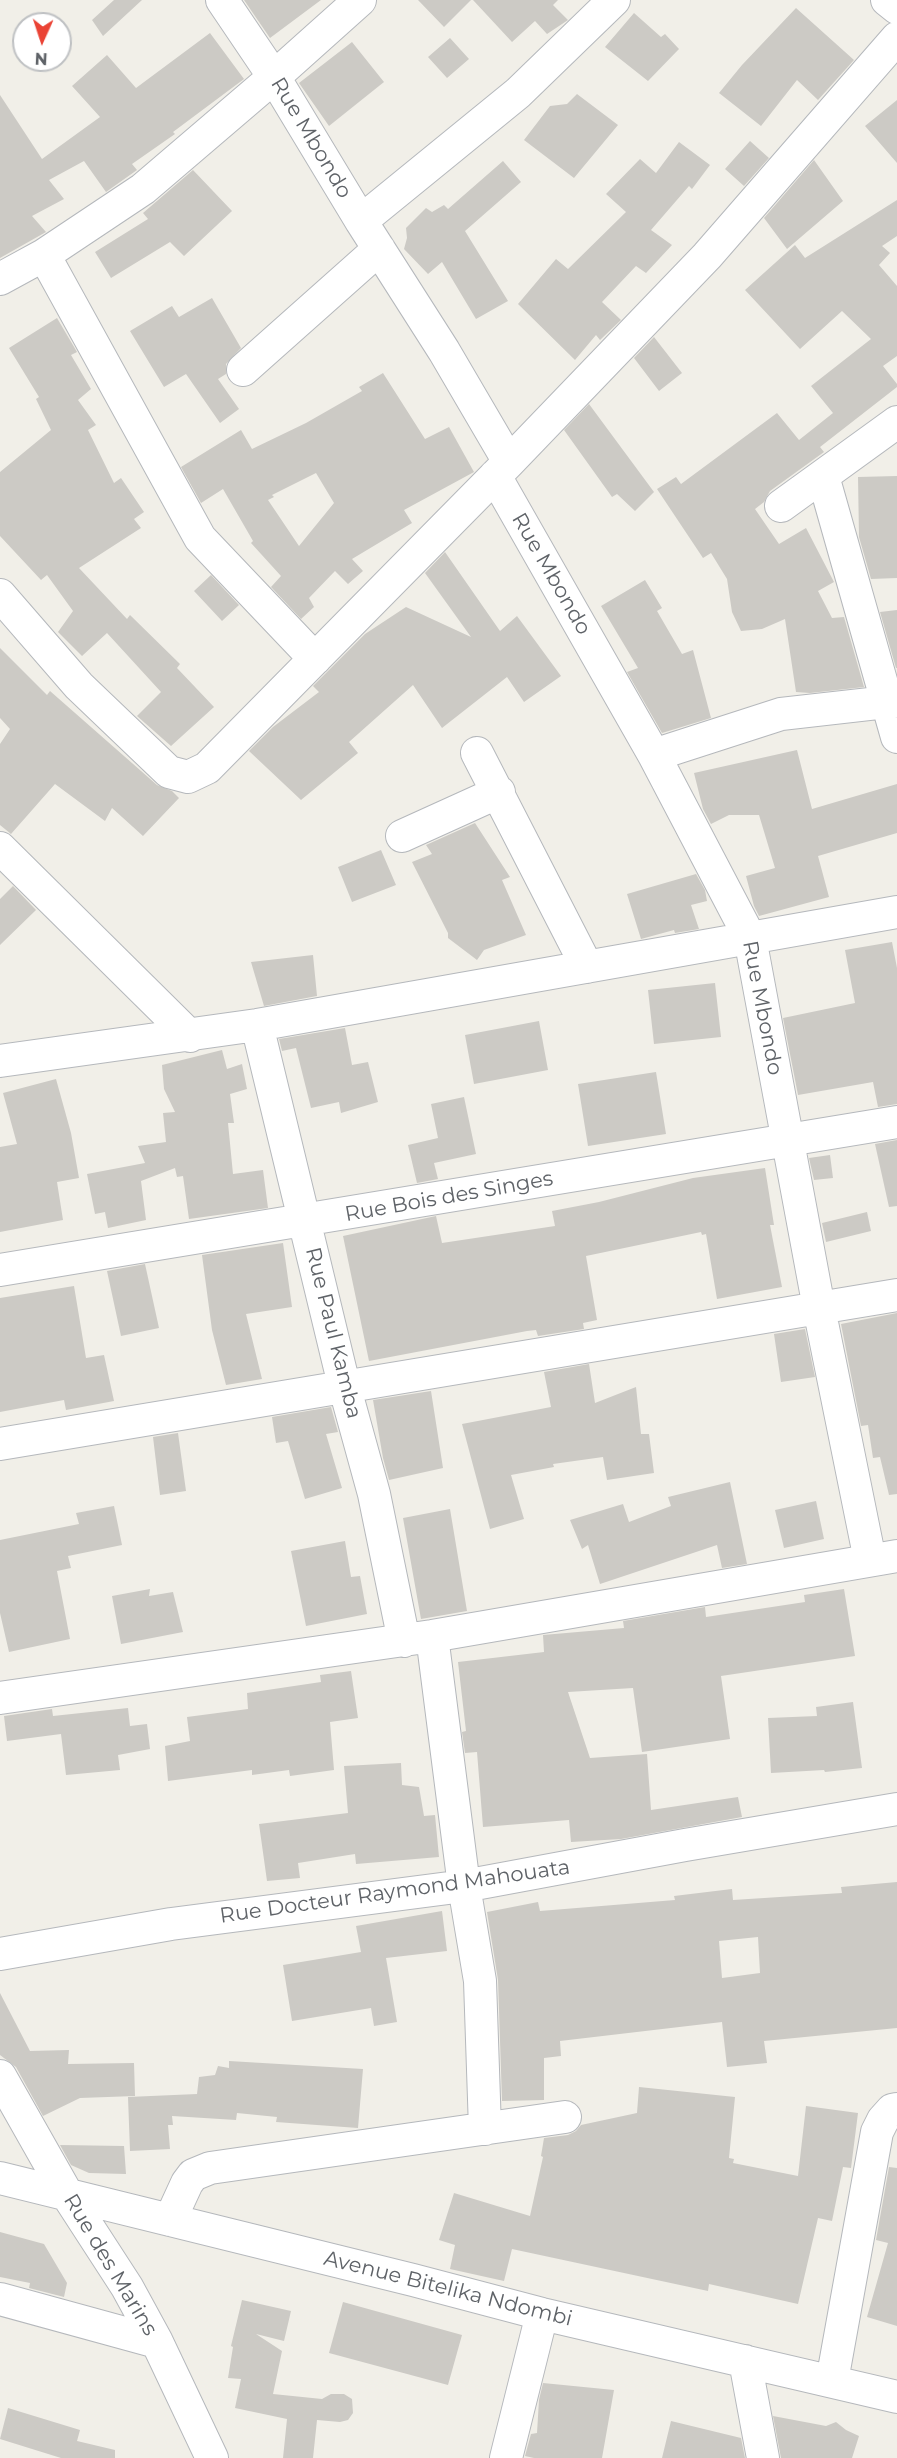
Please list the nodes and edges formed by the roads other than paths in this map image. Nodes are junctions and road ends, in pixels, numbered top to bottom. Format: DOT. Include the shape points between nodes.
graph roads {
  1 [pos="222,0"];
  2 [pos="360,0"];
  3 [pos="614,0"];
  4 [pos="887,0"];
  5 [pos="897,8"];
  6 [pos="897,38"];
  7 [pos="274,77"];
  8 [pos="361,221"];
  9 [pos="379,249"];
  10 [pos="44,255"];
  11 [pos="0,279"];
  12 [pos="243,370"];
  13 [pos="897,422"];
  14 [pos="502,469"];
  15 [pos="823,476"];
  16 [pos="781,506"];
  17 [pos="0,595"];
  18 [pos="315,659"];
  19 [pos="892,701"];
  20 [pos="897,736"];
  21 [pos="477,753"];
  22 [pos="654,755"];
  23 [pos="499,792"];
  24 [pos="402,836"];
  25 [pos="0,848"];
  26 [pos="897,912"];
  27 [pos="750,938"];
  28 [pos="587,967"];
  29 [pos="257,1026"];
  30 [pos="190,1036"];
  31 [pos="0,1061"];
  32 [pos="897,1122"];
  33 [pos="786,1141"];
  34 [pos="306,1222"];
  35 [pos="0,1270"];
  36 [pos="897,1295"];
  37 [pos="819,1308"];
  38 [pos="344,1385"];
  39 [pos="0,1443"];
  40 [pos="884,1558"];
  41 [pos="418,1638"];
  42 [pos="0,1698"];
  43 [pos="897,1809"];
  44 [pos="464,1886"];
  45 [pos="0,1954"];
  46 [pos="0,2076"];
  47 [pos="894,2109"];
  48 [pos="565,2117"];
  49 [pos="485,2129"];
  50 [pos="0,2178"];
  51 [pos="68,2196"];
  52 [pos="170,2220"];
  53 [pos="0,2299"];
  54 [pos="542,2314"];
  55 [pos="157,2342"];
  56 [pos="745,2361"];
  57 [pos="832,2381"];
  58 [pos="897,2397"];
  59 [pos="212,2458"];
  60 [pos="506,2458"];
  61 [pos="764,2458"];
  1 -- 7 [label="street, Rue Mbondo"];
  2 -- 7 [label="street"];
  3 -- 8 [label="street" via="518,93"];
  4 -- 5 [label="street"];
  6 -- 14 [label="street" via="714,249"];
  7 -- 8 [label="street, Rue Mbondo"];
  7 -- 10 [label="street" via="143,189"];
  8 -- 9 [label="street, Rue Mbondo"];
  9 -- 12 [label="street"];
  9 -- 14 [label="street, Rue Mbondo" via="444,351"];
  10 -- 11 [label="street"];
  10 -- 18 [label="street" via="200,538"];
  13 -- 15 [label="street"];
  14 -- 18 [label="street"];
  14 -- 22 [label="street, Rue Mbondo"];
  15 -- 16 [label="street"];
  15 -- 19 [label="street"];
  17 -- 18 [label="street" via="79,686 170,772 188,777 207,768"];
  19 -- 20 [label="street"];
  19 -- 22 [label="street" via="781,714"];
  21 -- 23 [label="street"];
  22 -- 27 [label="street, Rue Mbondo"];
  23 -- 24 [label="street"];
  23 -- 28 [label="street"];
  25 -- 30 [label="street"];
  26 -- 27 [label="street"];
  27 -- 28 [label="street"];
  27 -- 33 [label="street, Rue Mbondo"];
  28 -- 29 [label="street"];
  29 -- 30 [label="street"];
  29 -- 34 [label="street, Rue Paul Kamba"];
  30 -- 31 [label="street"];
  32 -- 33 [label="street, Rue Bois des Singes"];
  33 -- 34 [label="street, Rue Bois des Singes"];
  33 -- 37 [label="street, Rue Mbondo"];
  34 -- 35 [label="street, Rue Bois des Singes"];
  34 -- 38 [label="street, Rue Paul Kamba"];
  36 -- 37 [label="street"];
  37 -- 38 [label="street"];
  37 -- 40 [label="street, Rue Mbondo"];
  38 -- 39 [label="street"];
  38 -- 41 [label="street, Rue Paul Kamba"];
  40 -- 41 [label="street"];
  41 -- 42 [label="street"];
  41 -- 44 [label="street, Rue Paul Kamba"];
  43 -- 44 [label="street, Rue Docteur Raymond Mahouata"];
  44 -- 45 [label="street, Rue Docteur Raymond Mahouata" via="171,1924"];
  44 -- 49 [label="street, Rue Paul Kamba" via="480,1981"];
  46 -- 51 [label="street, Rue des Marins"];
  47 -- 57 [label="street" via="877,2132"];
  48 -- 49 [label="street"];
  49 -- 52 [label="street" via="210,2168 187,2182"];
  50 -- 51 [label="street, Avenue Bitelika Ndombi"];
  51 -- 52 [label="street, Avenue Bitelika Ndombi"];
  51 -- 55 [label="street, Rue des Marins" via="128,2287"];
  52 -- 54 [label="street, Avenue Bitelika Ndombi"];
  53 -- 55 [label="street"];
  54 -- 56 [label="street, Avenue Bitelika Ndombi"];
  54 -- 60 [label="street"];
  55 -- 59 [label="street, Rue des Marins"];
  56 -- 57 [label="street, Avenue Bitelika Ndombi"];
  56 -- 61 [label="street"];
  57 -- 58 [label="street, Avenue Bitelika Ndombi"];
}
